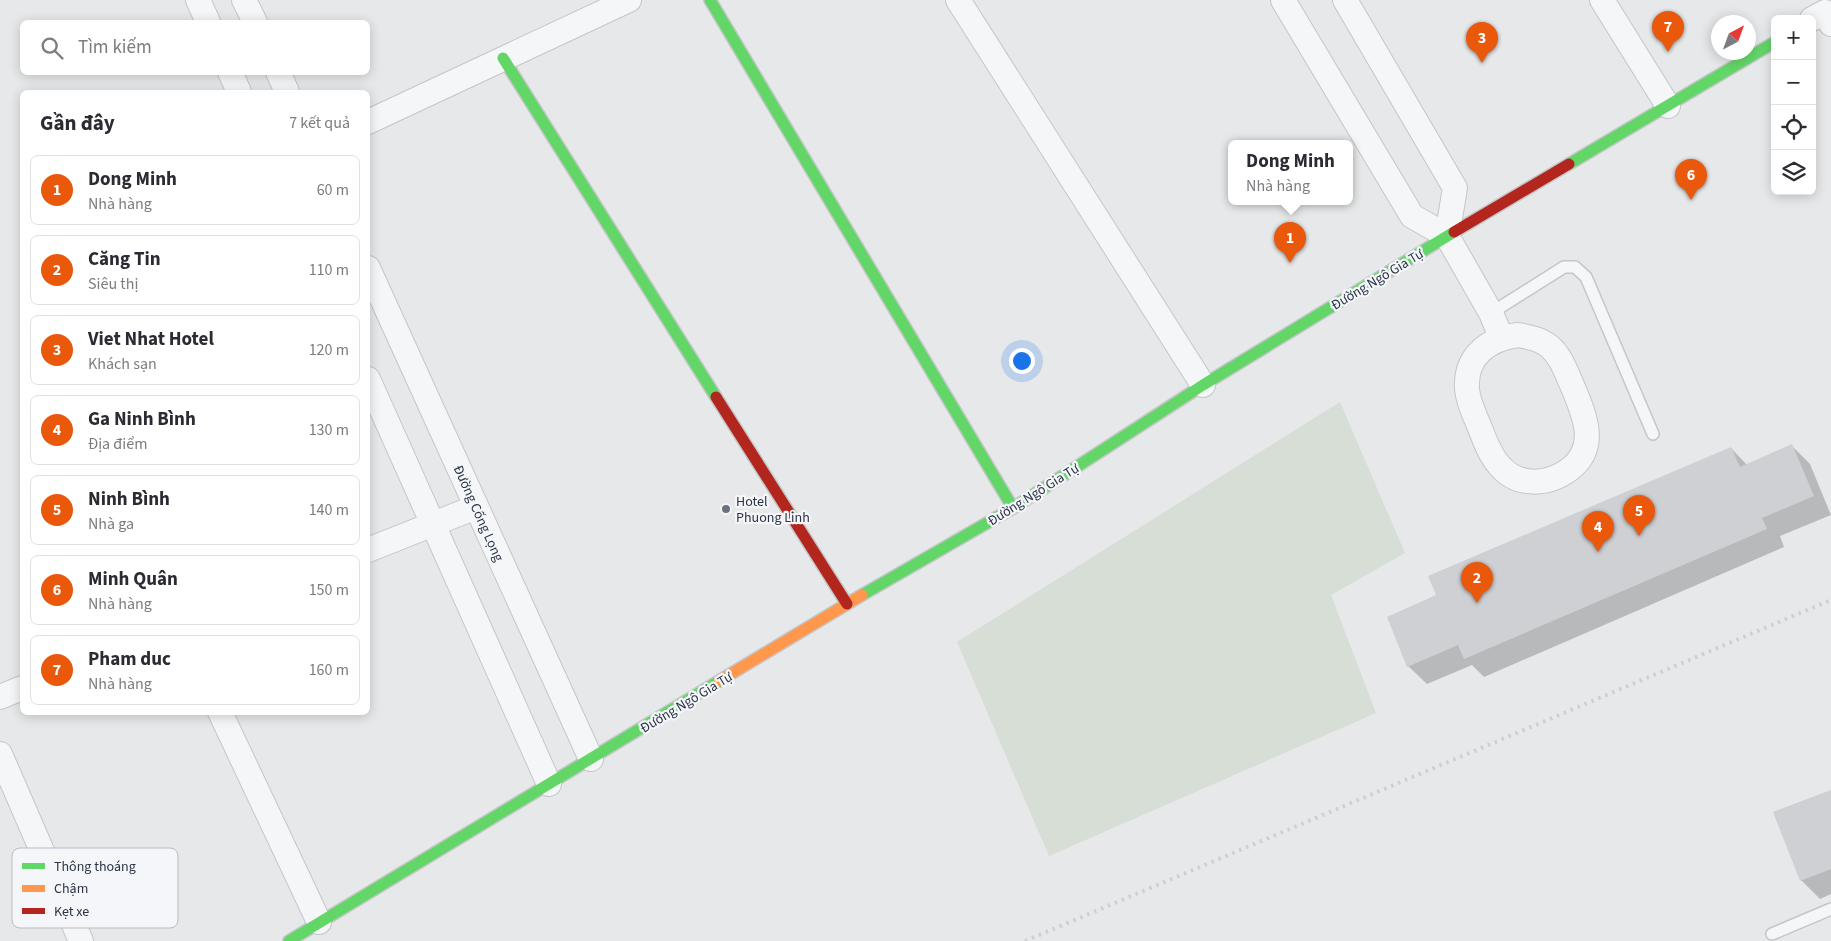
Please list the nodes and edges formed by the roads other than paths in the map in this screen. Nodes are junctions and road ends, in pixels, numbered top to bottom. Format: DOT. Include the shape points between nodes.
graph roads {
  1 [pos="198,0"];
  2 [pos="244,0"];
  3 [pos="629,0"];
  4 [pos="710,0"];
  5 [pos="958,0"];
  6 [pos="1283,0"];
  7 [pos="1345,0"];
  8 [pos="1602,0"];
  9 [pos="207,20"];
  10 [pos="254,20"];
  11 [pos="1771,44"];
  12 [pos="503,58"];
  13 [pos="231,75"];
  14 [pos="279,75"];
  15 [pos="238,90"];
  16 [pos="286,90"];
  17 [pos="1668,106"];
  18 [pos="370,121"];
  19 [pos="1447,236"];
  20 [pos="370,272"];
  21 [pos="1491,313"];
  22 [pos="1501,337"];
  23 [pos="370,383"];
  24 [pos="1203,385"];
  25 [pos="1653,434"];
  26 [pos="476,507"];
  27 [pos="1013,508"];
  28 [pos="433,524"];
  29 [pos="370,549"];
  30 [pos="847,604"];
  31 [pos="20,689"];
  32 [pos="0,697"];
  33 [pos="221,715"];
  34 [pos="0,754"];
  35 [pos="591,759"];
  36 [pos="549,784"];
  37 [pos="41,848"];
  38 [pos="1831,909"];
  39 [pos="319,922"];
  40 [pos="75,928"];
  41 [pos="1772,934"];
  42 [pos="81,941"];
  43 [pos="288,941"];
  1 -- 9 [label="street"];
  2 -- 10 [label="street"];
  3 -- 12 [label="street"];
  4 -- 27 [label="street"];
  5 -- 24 [label="street"];
  6 -- 19 [label="street" via="1412,216"];
  7 -- 19 [label="street" via="1455,188"];
  8 -- 17 [label="street"];
  11 -- 17 [label="street, Đường Ngô Gia Tự"];
  12 -- 18 [label="street"];
  12 -- 30 [label="street"];
  13 -- 15 [label="street"];
  14 -- 16 [label="street"];
  17 -- 19 [label="street, Đường Ngô Gia Tự"];
  19 -- 21 [label="street"];
  19 -- 24 [label="street, Đường Ngô Gia Tự"];
  20 -- 26 [label="street, Đường Cống Lọng"];
  21 -- 22 [label="street"];
  21 -- 25 [label="lane" via="1564,267 1575,267 1586,277"];
  22 -- 22 [label="street" via="1518,335 1534,338 1549,346 1560,358 1586,420 1583,452 1573,466 1545,482 1528,482 1499,466 1471,406 1467,390 1468,373 1474,358 1486,345"];
  23 -- 28 [label="street"];
  24 -- 27 [label="street, Đường Ngô Gia Tự"];
  26 -- 28 [label="street"];
  26 -- 35 [label="street, Đường Cống Lọng"];
  27 -- 30 [label="street, Đường Ngô Gia Tự"];
  28 -- 29 [label="street"];
  28 -- 36 [label="street"];
  30 -- 35 [label="street, Đường Ngô Gia Tự"];
  31 -- 32 [label="street"];
  33 -- 39 [label="street"];
  34 -- 37 [label="street"];
  35 -- 36 [label="street, Đường Ngô Gia Tự"];
  36 -- 39 [label="street, Đường Ngô Gia Tự"];
  38 -- 41 [label="lane"];
  39 -- 43 [label="street, Đường Ngô Gia Tự"];
  40 -- 42 [label="street"];
}
